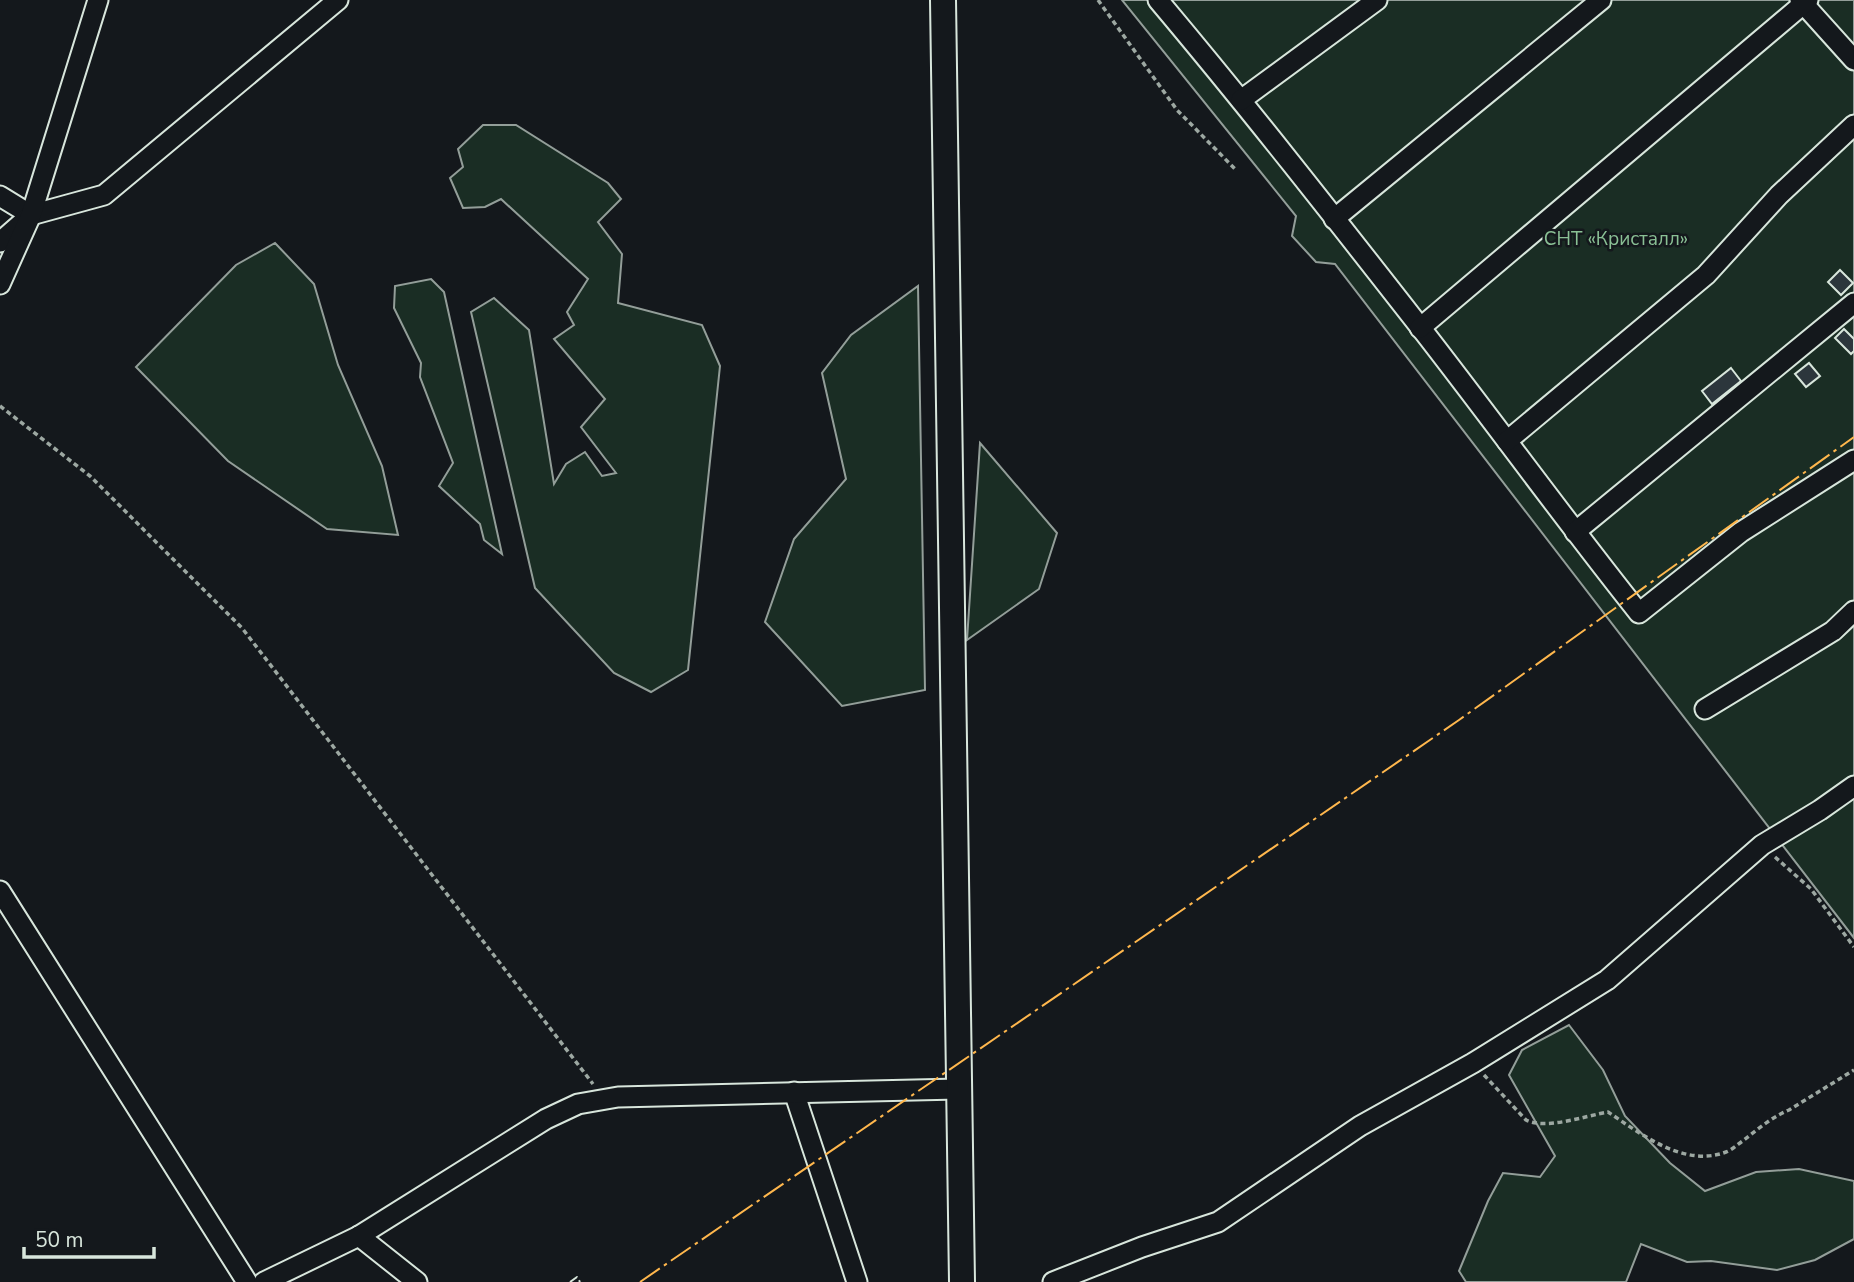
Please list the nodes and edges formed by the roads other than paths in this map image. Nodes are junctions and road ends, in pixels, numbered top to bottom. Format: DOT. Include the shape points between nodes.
graph roads {
  1 [pos="98,0"];
  2 [pos="338,0"];
  3 [pos="943,0"];
  4 [pos="1377,0"];
  5 [pos="1601,0"];
  6 [pos="1162,1"];
  7 [pos="1804,1"];
  8 [pos="1854,60"];
  9 [pos="1241,100"];
  10 [pos="1854,125"];
  11 [pos="0,196"];
  12 [pos="31,215"];
  13 [pos="1334,219"];
  14 [pos="0,242"];
  15 [pos="0,284"];
  16 [pos="1854,303"];
  17 [pos="1420,328"];
  18 [pos="1507,441"];
  19 [pos="1854,460"];
  20 [pos="1575,532"];
  21 [pos="1854,611"];
  22 [pos="1705,709"];
  23 [pos="1854,786"];
  24 [pos="0,891"];
  25 [pos="958,1089"];
  26 [pos="794,1092"];
  27 [pos="359,1236"];
  28 [pos="247,1282"];
  29 [pos="264,1282"];
  30 [pos="417,1282"];
  31 [pos="857,1282"];
  32 [pos="962,1282"];
  33 [pos="1053,1282"];
  1 -- 12 [label="street"];
  2 -- 12 [label="street" via="104,195"];
  3 -- 25 [label="main road"];
  4 -- 9 [label="street"];
  5 -- 13 [label="street"];
  6 -- 9 [label="street"];
  7 -- 8 [label="street"];
  7 -- 17 [label="street"];
  9 -- 13 [label="street"];
  10 -- 18 [label="street" via="1779,195 1706,275"];
  11 -- 12 [label="street"];
  12 -- 14 [label="street"];
  12 -- 15 [label="street"];
  13 -- 17 [label="street"];
  16 -- 20 [label="street"];
  17 -- 18 [label="street"];
  18 -- 20 [label="street"];
  19 -- 20 [label="street" via="1741,532 1639,613"];
  21 -- 22 [label="street" via="1833,631"];
  23 -- 33 [label="street" via="1762,845 1607,980 1360,1126 1218,1222"];
  24 -- 28 [label="street"];
  25 -- 26 [label="street"];
  25 -- 32 [label="main road"];
  26 -- 27 [label="street" via="618,1097 578,1104 546,1119"];
  26 -- 31 [label="street"];
  27 -- 29 [label="street"];
  27 -- 30 [label="street"];
}
